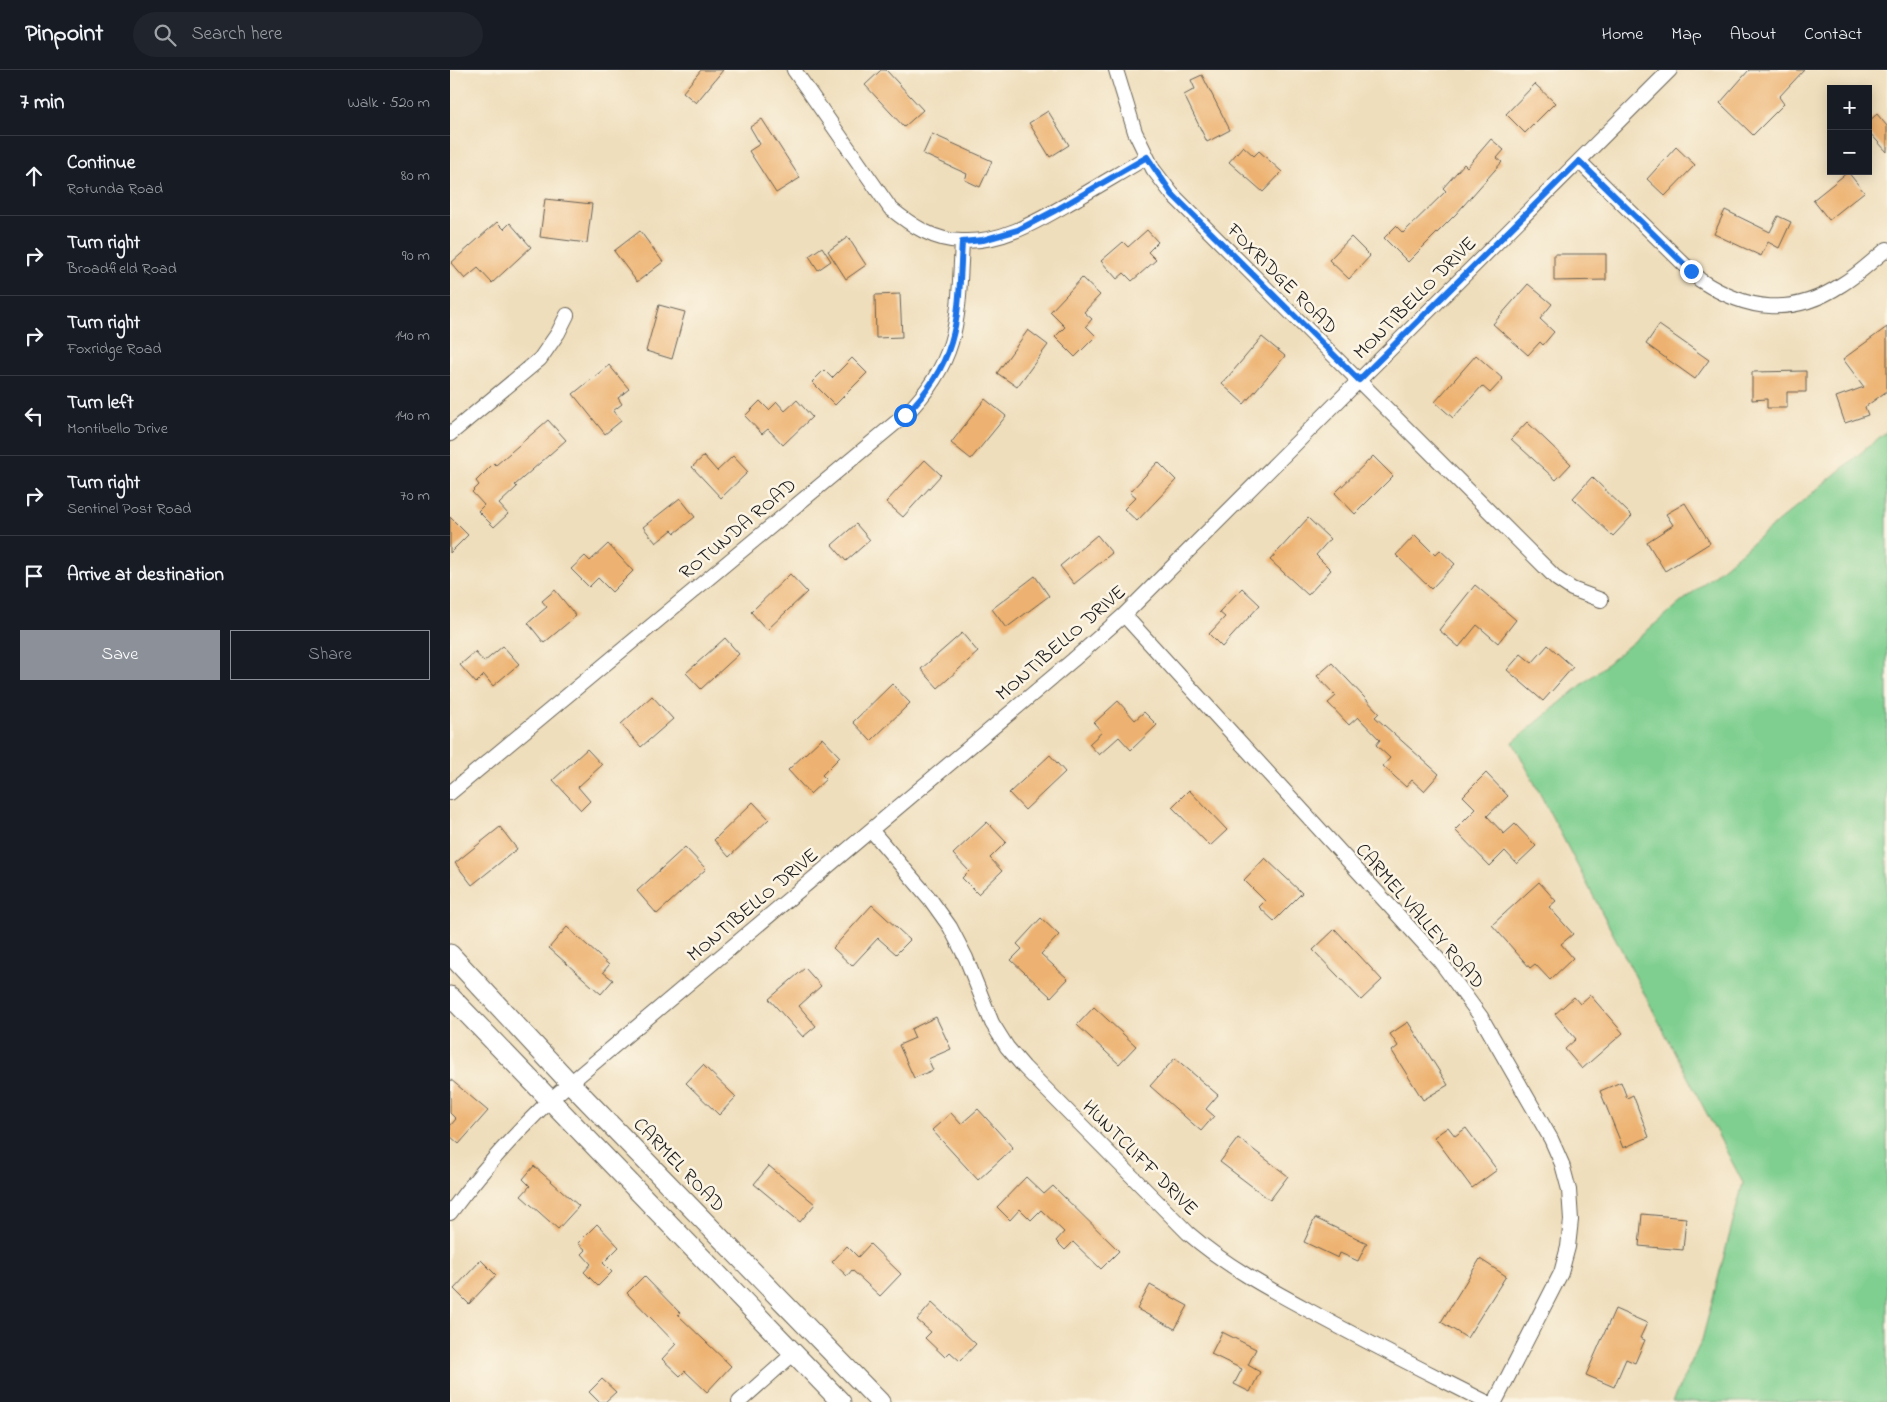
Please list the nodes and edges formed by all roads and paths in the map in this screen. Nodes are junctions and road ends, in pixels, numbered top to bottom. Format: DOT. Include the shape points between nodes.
graph roads {
  1 [pos="794,70"];
  2 [pos="1116,70"];
  3 [pos="1670,70"];
  4 [pos="1147,157"];
  5 [pos="1579,161"];
  6 [pos="962,242"];
  7 [pos="1887,249"];
  8 [pos="567,315"];
  9 [pos="1359,380"];
  10 [pos="450,434"];
  11 [pos="1601,600"];
  12 [pos="1124,615"];
  13 [pos="450,793"];
  14 [pos="871,830"];
  15 [pos="450,954"];
  16 [pos="450,996"];
  17 [pos="570,1083"];
  18 [pos="550,1100"];
  19 [pos="450,1213"];
  20 [pos="793,1354"];
  21 [pos="739,1402"];
  22 [pos="841,1402"];
  23 [pos="880,1402"];
  24 [pos="1486,1402"];
  25 [pos="1495,1402"];
  1 -- 6 [label="street" via="890,208 923,231"];
  2 -- 4 [label="street, FOXRIDGE ROAD" via="1134,132"];
  3 -- 5 [label="street, MONTIBELLO DRIVE"];
  4 -- 6 [label="street" via="1018,230"];
  4 -- 9 [label="street, FOXRIDGE ROAD" via="1172,194"];
  5 -- 7 [label="street" via="1700,280 1720,293 1754,305 1791,306 1816,299 1843,284"];
  5 -- 9 [label="street, MONTIBELLO DRIVE"];
  6 -- 13 [label="street, ROTUNDA ROAD" via="956,328 943,365 922,398"];
  8 -- 10 [label="street" via="540,359"];
  9 -- 11 [label="street, FOXRIDGE ROAD" via="1556,579"];
  9 -- 12 [label="street, MONTIBELLO DRIVE"];
  12 -- 14 [label="street, MONTIBELLO DRIVE"];
  12 -- 25 [label="street, CARMEL VALLEY ROAD" via="1439,960 1481,1017 1551,1139 1569,1190 1571,1220 1568,1246 1555,1286"];
  14 -- 17 [label="street, MONTIBELLO DRIVE"];
  14 -- 24 [label="street, HUNTCLIFF DRIVE" via="930,899 950,928 966,958 992,1023 1007,1047 1188,1233 1247,1277"];
  15 -- 17 [label="main road, CARMEL ROAD"];
  16 -- 18 [label="main road"];
  17 -- 18 [label="street, MONTIBELLO DRIVE"];
  17 -- 23 [label="main road, CARMEL ROAD"];
  18 -- 19 [label="street, MONTIBELLO DRIVE" via="471,1185"];
  18 -- 20 [label="main road"];
  20 -- 21 [label="street"];
  20 -- 22 [label="main road"];
}
